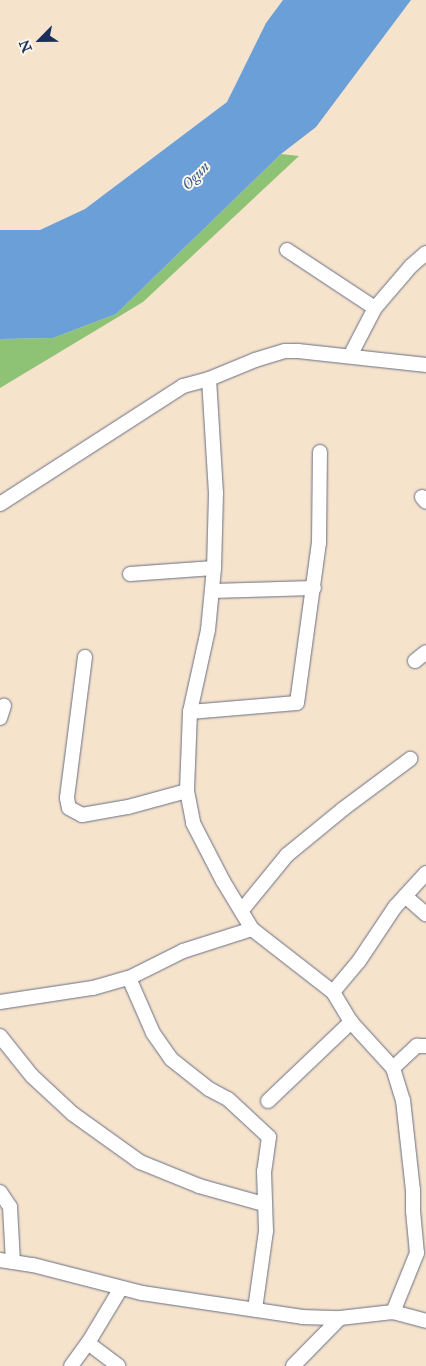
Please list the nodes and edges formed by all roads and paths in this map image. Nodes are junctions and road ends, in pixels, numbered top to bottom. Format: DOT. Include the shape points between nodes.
graph roads {
  1 [pos="287,250"];
  2 [pos="426,253"];
  3 [pos="375,308"];
  4 [pos="350,356"];
  5 [pos="426,365"];
  6 [pos="208,379"];
  7 [pos="320,452"];
  8 [pos="0,504"];
  9 [pos="214,568"];
  10 [pos="130,574"];
  11 [pos="314,588"];
  12 [pos="212,591"];
  13 [pos="426,652"];
  14 [pos="85,657"];
  15 [pos="415,661"];
  16 [pos="190,712"];
  17 [pos="410,758"];
  18 [pos="187,791"];
  19 [pos="426,873"];
  20 [pos="405,896"];
  21 [pos="242,910"];
  22 [pos="426,914"];
  23 [pos="252,929"];
  24 [pos="128,978"];
  25 [pos="332,992"];
  26 [pos="0,1002"];
  27 [pos="350,1022"];
  28 [pos="0,1036"];
  29 [pos="426,1046"];
  30 [pos="393,1068"];
  31 [pos="268,1101"];
  32 [pos="0,1192"];
  33 [pos="264,1204"];
  34 [pos="421,1252"];
  35 [pos="7,1261"];
  36 [pos="121,1288"];
  37 [pos="255,1309"];
  38 [pos="394,1312"];
  39 [pos="340,1318"];
  40 [pos="426,1321"];
  41 [pos="88,1343"];
  42 [pos="71,1366"];
  43 [pos="118,1366"];
  44 [pos="293,1366"];
  1 -- 3 [label="street"];
  2 -- 3 [label="street" via="410,266"];
  3 -- 4 [label="street"];
  4 -- 5 [label="street"];
  4 -- 6 [label="street" via="285,351"];
  6 -- 8 [label="street" via="183,386"];
  6 -- 9 [label="street" via="216,493"];
  7 -- 11 [label="street" via="319,543"];
  9 -- 10 [label="street"];
  9 -- 12 [label="street"];
  11 -- 12 [label="street"];
  11 -- 16 [label="street" via="297,703"];
  12 -- 16 [label="street" via="208,630"];
  13 -- 15 [label="street"];
  14 -- 18 [label="street" via="67,798 69,808 82,814 128,807"];
  16 -- 18 [label="street"];
  17 -- 21 [label="street" via="287,855"];
  18 -- 21 [label="street" via="197,833"];
  19 -- 20 [label="street"];
  20 -- 22 [label="street"];
  20 -- 25 [label="street" via="359,961"];
  21 -- 23 [label="street"];
  23 -- 24 [label="street" via="183,951"];
  23 -- 25 [label="street"];
  24 -- 26 [label="street" via="93,988"];
  24 -- 33 [label="street" via="153,1033 171,1059 209,1089 228,1099 269,1137"];
  25 -- 27 [label="street"];
  27 -- 30 [label="street"];
  27 -- 31 [label="street"];
  28 -- 33 [label="street" via="32,1076 73,1114 140,1162 199,1186"];
  29 -- 30 [label="street" via="417,1046"];
  30 -- 34 [label="street" via="404,1100 414,1190 413,1211"];
  32 -- 35 [label="street" via="10,1207"];
  33 -- 37 [label="street" via="266,1231"];
  34 -- 38 [label="street"];
  35 -- 36 [label="street"];
  36 -- 37 [label="street"];
  36 -- 41 [label="street"];
  37 -- 39 [label="street"];
  38 -- 39 [label="street"];
  38 -- 40 [label="street"];
  39 -- 44 [label="street"];
  41 -- 42 [label="street"];
  41 -- 43 [label="street"];
}
